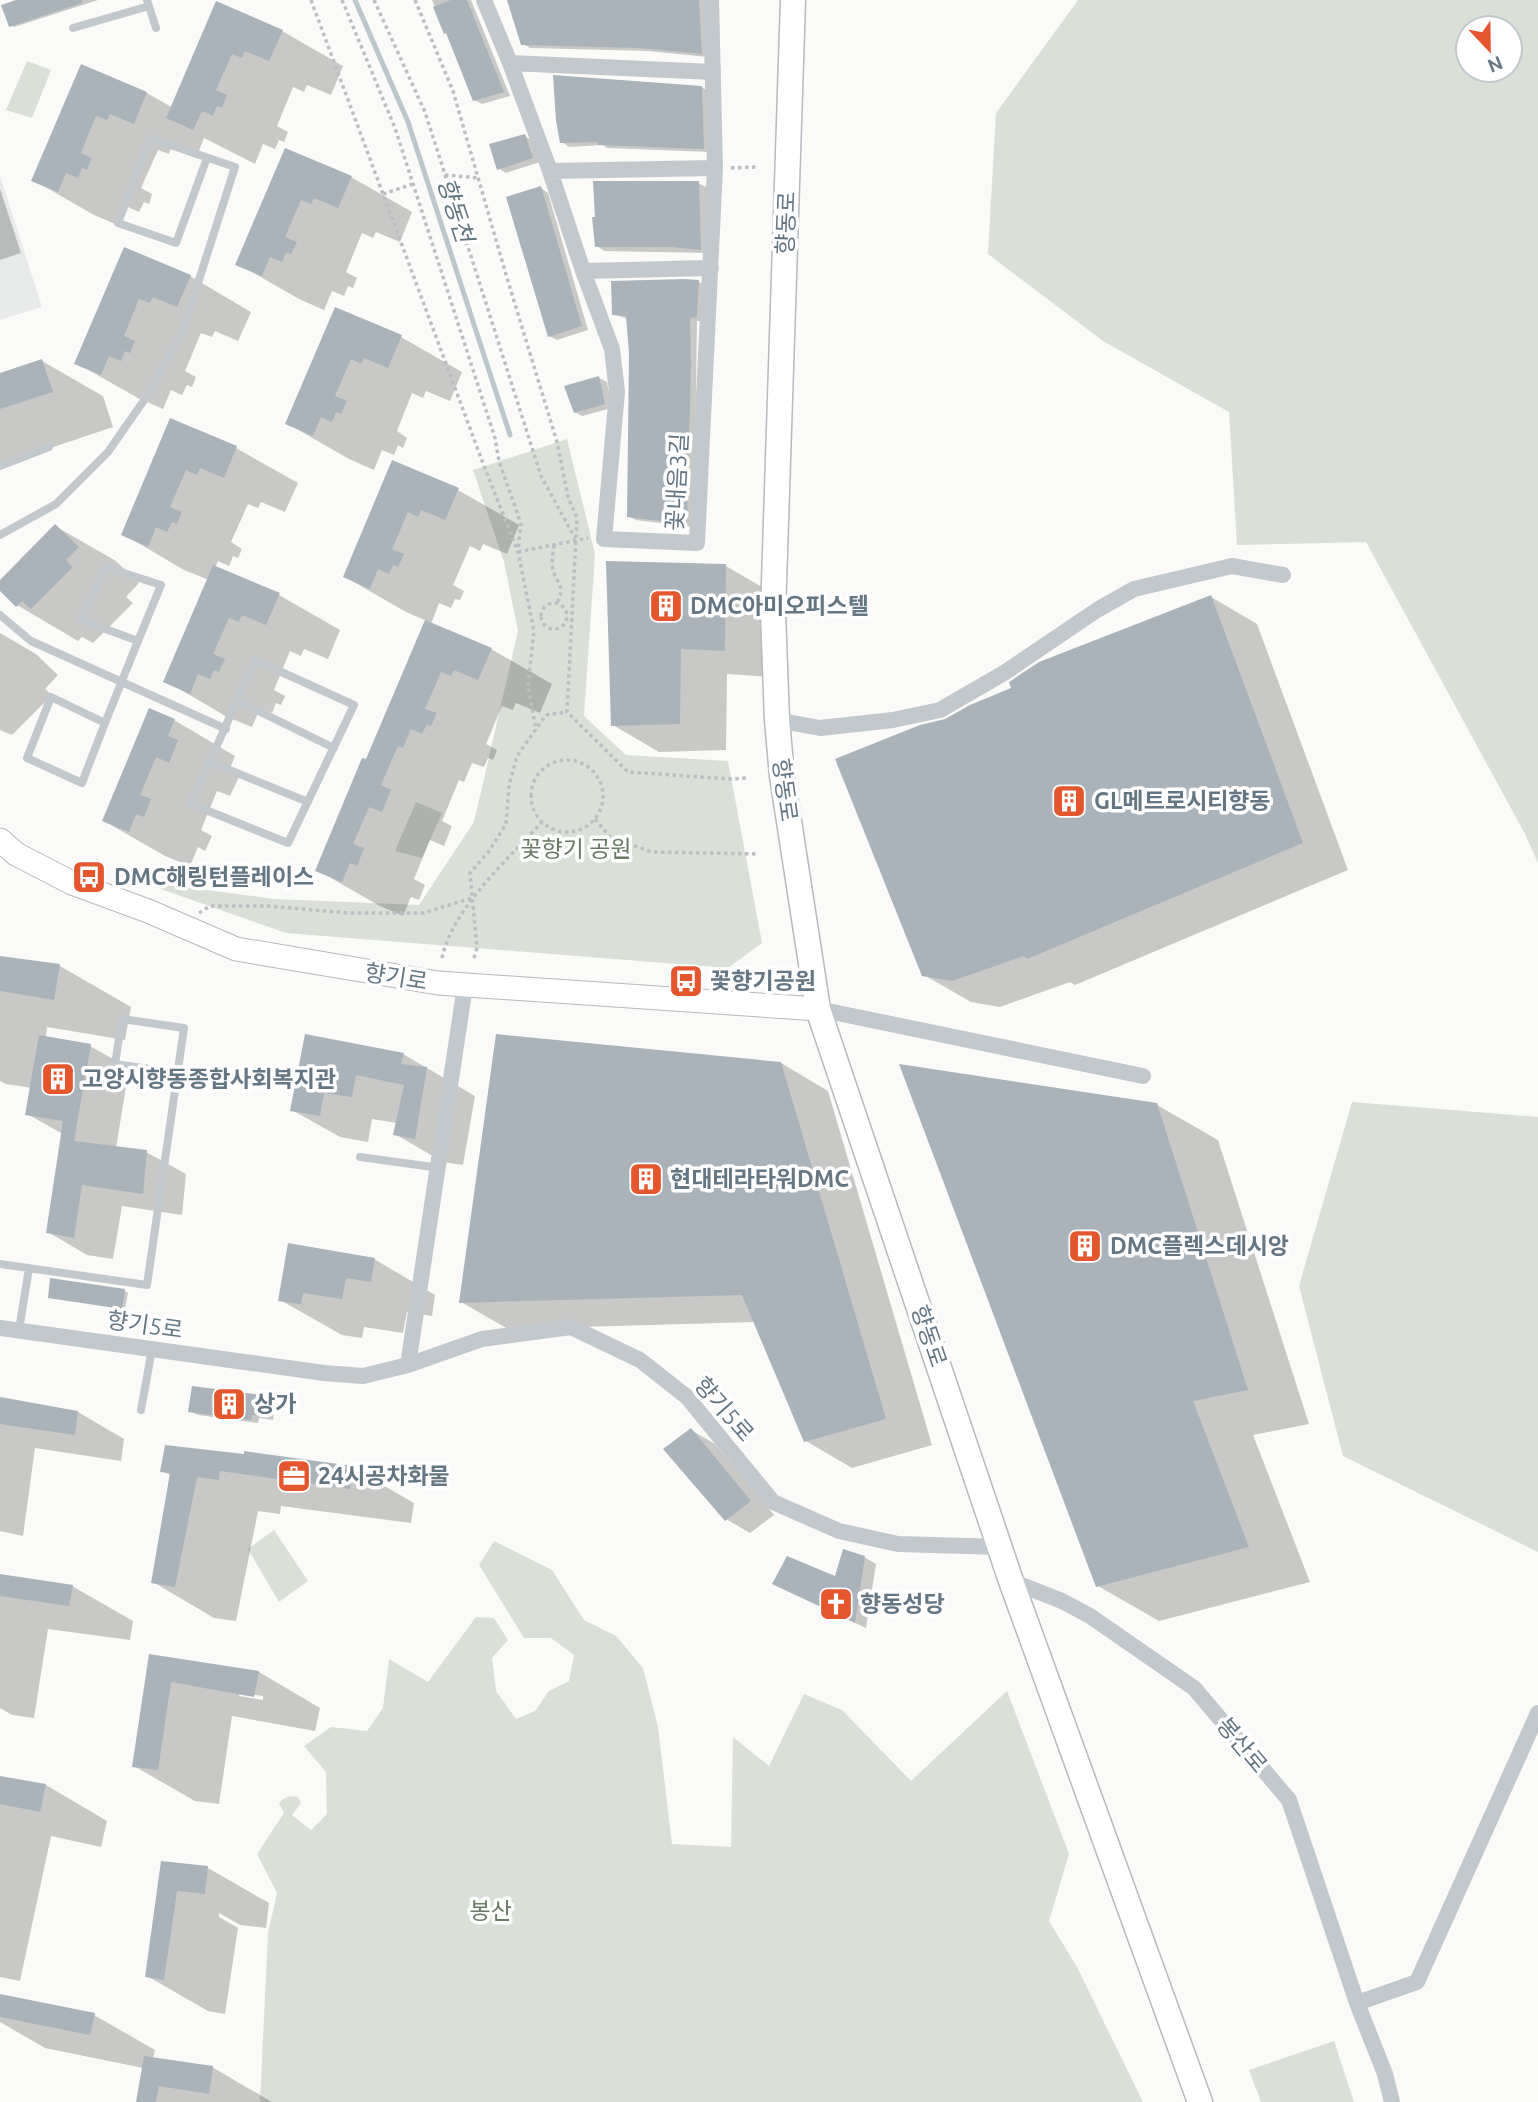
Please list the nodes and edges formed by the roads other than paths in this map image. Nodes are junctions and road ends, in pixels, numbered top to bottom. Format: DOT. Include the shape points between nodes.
graph roads {
  1 [pos="484,0"];
  2 [pos="711,0"];
  3 [pos="793,0"];
  4 [pos="148,3"];
  5 [pos="156,27"];
  6 [pos="73,28"];
  7 [pos="510,63"];
  8 [pos="713,72"];
  9 [pos="207,158"];
  10 [pos="715,168"];
  11 [pos="550,171"];
  12 [pos="711,268"];
  13 [pos="583,271"];
  14 [pos="49,447"];
  15 [pos="0,466"];
  16 [pos="0,535"];
  17 [pos="1283,575"];
  18 [pos="0,615"];
  19 [pos="138,641"];
  20 [pos="121,682"];
  21 [pos="238,701"];
  22 [pos="776,720"];
  23 [pos="105,723"];
  24 [pos="226,729"];
  25 [pos="334,748"];
  26 [pos="210,762"];
  27 [pos="308,802"];
  28 [pos="0,840"];
  29 [pos="465,986"];
  30 [pos="818,1009"];
  31 [pos="177,1073"];
  32 [pos="1143,1076"];
  33 [pos="360,1157"];
  34 [pos="440,1168"];
  35 [pos="0,1264"];
  36 [pos="29,1268"];
  37 [pos="0,1328"];
  38 [pos="19,1330"];
  39 [pos="152,1349"];
  40 [pos="408,1366"];
  41 [pos="141,1410"];
  42 [pos="1001,1547"];
  43 [pos="1012,1581"];
  44 [pos="1538,1713"];
  45 [pos="1357,2004"];
  46 [pos="1200,2102"];
  47 [pos="1392,2102"];
  1 -- 7 [label="street"];
  2 -- 8 [label="street, 꽃내음3길"];
  3 -- 22 [label="main road, 향동로" via="773,612"];
  4 -- 5 [label="lane"];
  4 -- 6 [label="lane"];
  7 -- 8 [label="street"];
  7 -- 11 [label="street"];
  8 -- 10 [label="street, 꽃내음3길"];
  9 -- 9 [label="lane" via="150,138 118,223 176,243"];
  9 -- 16 [label="lane" via="235,167 182,333 163,369 108,452 56,504"];
  10 -- 11 [label="street"];
  10 -- 12 [label="street, 꽃내음3길"];
  11 -- 13 [label="street"];
  12 -- 13 [label="street"];
  12 -- 13 [label="street, 꽃내음3길" via="697,543 604,539 617,392 612,349"];
  14 -- 15 [label="lane"];
  17 -- 22 [label="street" via="1232,566 1134,589 940,710 820,728"];
  18 -- 20 [label="lane" via="32,641"];
  19 -- 19 [label="lane" via="161,584 105,567 81,620"];
  19 -- 20 [label="lane"];
  20 -- 23 [label="lane"];
  20 -- 24 [label="lane"];
  21 -- 24 [label="lane"];
  21 -- 25 [label="lane"];
  21 -- 25 [label="lane" via="255,660 354,705"];
  22 -- 30 [label="main road, 향동로"];
  23 -- 23 [label="lane" via="82,783 27,758 51,697"];
  24 -- 26 [label="lane"];
  25 -- 27 [label="lane"];
  26 -- 27 [label="lane"];
  26 -- 27 [label="lane" via="191,804 288,843"];
  28 -- 29 [label="main road, 향기로" via="16,854 72,883 236,949"];
  29 -- 30 [label="main road, 향기로"];
  29 -- 34 [label="street"];
  30 -- 32 [label="street"];
  30 -- 42 [label="main road, 향동로"];
  31 -- 31 [label="lane" via="184,1028 122,1019 115,1064"];
  31 -- 36 [label="lane" via="147,1285"];
  33 -- 34 [label="lane"];
  34 -- 40 [label="street"];
  35 -- 36 [label="lane"];
  36 -- 38 [label="lane"];
  37 -- 38 [label="street, 향기5로"];
  38 -- 39 [label="street, 향기5로"];
  39 -- 40 [label="street, 향기5로" via="363,1376"];
  39 -- 41 [label="lane"];
  40 -- 42 [label="street, 향기5로" via="482,1339 571,1327 640,1360 687,1397 773,1502 839,1531 898,1544"];
  42 -- 43 [label="main road"];
  43 -- 45 [label="street, 봉산로" via="1090,1616 1194,1688 1289,1800"];
  43 -- 46 [label="main road"];
  44 -- 45 [label="street" via="1417,1982"];
  45 -- 47 [label="street, 봉산로"];
}
